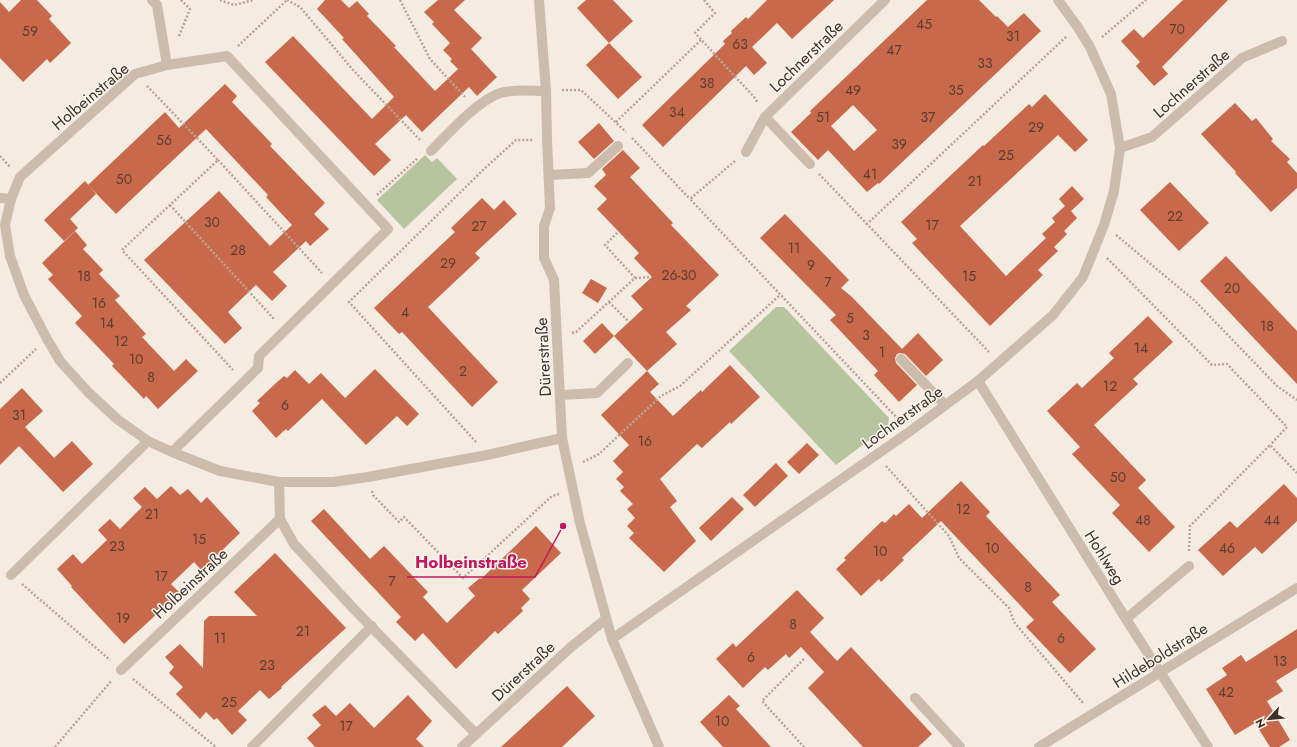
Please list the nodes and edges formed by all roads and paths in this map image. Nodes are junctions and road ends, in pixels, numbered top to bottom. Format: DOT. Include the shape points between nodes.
graph roads {
  1 [pos="152,0"];
  2 [pos="181,0"];
  3 [pos="220,0"];
  4 [pos="254,0"];
  5 [pos="287,0"];
  6 [pos="400,0"];
  7 [pos="539,0"];
  8 [pos="704,0"];
  9 [pos="886,0"];
  10 [pos="1058,0"];
  11 [pos="1146,0"];
  12 [pos="190,9"];
  13 [pos="1077,26"];
  14 [pos="701,40"];
  15 [pos="1282,41"];
  16 [pos="1090,47"];
  17 [pos="227,56"];
  18 [pos="167,65"];
  19 [pos="135,74"];
  20 [pos="546,91"];
  21 [pos="476,108"];
  22 [pos="766,117"];
  23 [pos="616,122"];
  24 [pos="547,139"];
  25 [pos="618,146"];
  26 [pos="1120,148"];
  27 [pos="429,150"];
  28 [pos="746,152"];
  29 [pos="218,160"];
  30 [pos="810,164"];
  31 [pos="549,175"];
  32 [pos="0,198"];
  33 [pos="11,199"];
  34 [pos="690,199"];
  35 [pos="366,204"];
  36 [pos="170,205"];
  37 [pos="867,224"];
  38 [pos="1104,225"];
  39 [pos="618,232"];
  40 [pos="1096,246"];
  41 [pos="652,277"];
  42 [pos="635,278"];
  43 [pos="332,284"];
  44 [pos="780,295"];
  45 [pos="609,302"];
  46 [pos="629,322"];
  47 [pos="285,330"];
  48 [pos="557,335"];
  49 [pos="47,339"];
  50 [pos="900,359"];
  51 [pos="628,363"];
  52 [pos="999,363"];
  53 [pos="243,381"];
  54 [pos="978,381"];
  55 [pos="0,383"];
  56 [pos="560,395"];
  57 [pos="1297,400"];
  58 [pos="945,406"];
  59 [pos="909,432"];
  60 [pos="562,438"];
  61 [pos="148,440"];
  62 [pos="1270,445"];
  63 [pos="172,452"];
  64 [pos="876,454"];
  65 [pos="487,455"];
  66 [pos="568,470"];
  67 [pos="1297,473"];
  68 [pos="368,478"];
  69 [pos="280,482"];
  70 [pos="573,491"];
  71 [pos="280,519"];
  72 [pos="1189,566"];
  73 [pos="11,575"];
  74 [pos="1297,588"];
  75 [pos="606,619"];
  76 [pos="1126,619"];
  77 [pos="372,626"];
  78 [pos="612,639"];
  79 [pos="804,659"];
  80 [pos="121,670"];
  81 [pos="1161,672"];
  82 [pos="915,698"];
  83 [pos="1093,714"];
  84 [pos="476,734"];
  85 [pos="55,747"];
  86 [pos="216,747"];
  87 [pos="252,747"];
  88 [pos="462,747"];
  89 [pos="659,747"];
  90 [pos="804,747"];
  91 [pos="960,747"];
  92 [pos="1039,747"];
  93 [pos="1208,747"];
  1 -- 18 [label="street" via="157,5"];
  2 -- 12 [label="path"];
  3 -- 4 [label="path" via="234,5"];
  5 -- 17 [label="path"];
  5 -- 27 [label="path" via="300,7 352,70"];
  6 -- 21 [label="path" via="430,59"];
  7 -- 20 [label="street, Dürerstraße"];
  8 -- 14 [label="path" via="715,13 695,33"];
  9 -- 22 [label="street, Lochnerstraße"];
  10 -- 13 [label="street, Lochnerstraße"];
  11 -- 16 [label="path"];
  13 -- 16 [label="street, Lochnerstraße"];
  13 -- 37 [label="path"];
  14 -- 22 [label="path" via="754,97"];
  14 -- 23 [label="path"];
  15 -- 26 [label="street, Lochnerstraße" via="1242,58 1152,137"];
  16 -- 26 [label="street, Lochnerstraße" via="1111,94"];
  17 -- 18 [label="street, Holbeinstraße"];
  17 -- 35 [label="street"];
  18 -- 19 [label="street, Holbeinstraße"];
  19 -- 29 [label="path"];
  19 -- 33 [label="street, Holbeinstraße" via="20,177"];
  20 -- 21 [label="street" via="500,93"];
  20 -- 23 [label="path" via="581,90"];
  20 -- 24 [label="street, Dürerstraße"];
  21 -- 27 [label="street"];
  22 -- 28 [label="street, Lochnerstraße"];
  22 -- 30 [label="street"];
  23 -- 34 [label="path"];
  24 -- 31 [label="street, Dürerstraße"];
  24 -- 65 [label="path" via="516,140 349,302"];
  25 -- 31 [label="street" via="588,173"];
  26 -- 38 [label="street, Lochnerstraße" via="1114,191"];
  27 -- 35 [label="path"];
  28 -- 34 [label="path"];
  29 -- 36 [label="path"];
  29 -- 43 [label="path"];
  30 -- 37 [label="path"];
  31 -- 48 [label="street, Dürerstraße" via="550,208 544,226 544,258 554,280"];
  32 -- 33 [label="street"];
  33 -- 49 [label="street, Holbeinstraße" via="5,225 10,256 24,296"];
  34 -- 44 [label="path"];
  35 -- 43 [label="street" via="388,229"];
  36 -- 47 [label="path"];
  36 -- 53 [label="path" via="122,250"];
  37 -- 52 [label="path"];
  38 -- 40 [label="street, Lochnerstraße"];
  38 -- 57 [label="path" via="1195,301 1277,386"];
  39 -- 42 [label="path" via="605,245"];
  40 -- 52 [label="street, Lochnerstraße" via="1083,277 1053,315"];
  40 -- 62 [label="path" via="1212,365 1227,364 1287,427"];
  41 -- 42 [label="path"];
  42 -- 45 [label="path"];
  43 -- 47 [label="street"];
  44 -- 59 [label="path"];
  44 -- 66 [label="path" via="680,386 661,396 599,454"];
  45 -- 46 [label="path"];
  45 -- 48 [label="path" via="576,332"];
  47 -- 53 [label="street" via="259,356 258,368"];
  48 -- 56 [label="street, Dürerstraße"];
  49 -- 55 [label="path"];
  49 -- 61 [label="street, Holbeinstraße" via="60,361 88,392 117,419"];
  50 -- 58 [label="street"];
  51 -- 56 [label="street" via="597,393"];
  52 -- 54 [label="street, Lochnerstraße"];
  53 -- 63 [label="street"];
  54 -- 58 [label="street, Lochnerstraße"];
  54 -- 76 [label="street, Hohlweg"];
  56 -- 60 [label="street, Dürerstraße"];
  58 -- 59 [label="street, Lochnerstraße"];
  59 -- 64 [label="street, Lochnerstraße"];
  60 -- 65 [label="street, Holbeinstraße"];
  60 -- 66 [label="street, Dürerstraße"];
  61 -- 63 [label="street, Holbeinstraße"];
  61 -- 73 [label="street"];
  62 -- 67 [label="path"];
  62 -- 72 [label="path" via="1190,526"];
  63 -- 69 [label="street, Holbeinstraße" via="220,471"];
  64 -- 78 [label="street, Lochnerstraße"];
  64 -- 83 [label="path" via="949,536 959,558 1009,608 1014,622"];
  65 -- 68 [label="street, Holbeinstraße"];
  66 -- 70 [label="street, Dürerstraße"];
  68 -- 69 [label="street, Holbeinstraße" via="333,482"];
  68 -- 70 [label="path" via="373,495 399,522 404,517 462,578 552,496"];
  69 -- 71 [label="street"];
  70 -- 75 [label="street, Dürerstraße"];
  71 -- 77 [label="street" via="294,544"];
  71 -- 80 [label="street, Holbeinstraße"];
  72 -- 76 [label="street"];
  73 -- 80 [label="path"];
  74 -- 81 [label="street, Hildeboldstraße"];
  75 -- 78 [label="street, Dürerstraße"];
  75 -- 84 [label="street, Dürerstraße" via="571,647"];
  76 -- 81 [label="street, Hohlweg"];
  77 -- 84 [label="street"];
  77 -- 87 [label="street"];
  78 -- 89 [label="street, Dürerstraße"];
  79 -- 90 [label="path" via="762,701"];
  80 -- 85 [label="path"];
  80 -- 86 [label="path"];
  81 -- 83 [label="street, Hildeboldstraße"];
  81 -- 93 [label="street, Hohlweg"];
  82 -- 91 [label="street"];
  83 -- 92 [label="street, Hildeboldstraße"];
  84 -- 88 [label="street, Dürerstraße"];
}
